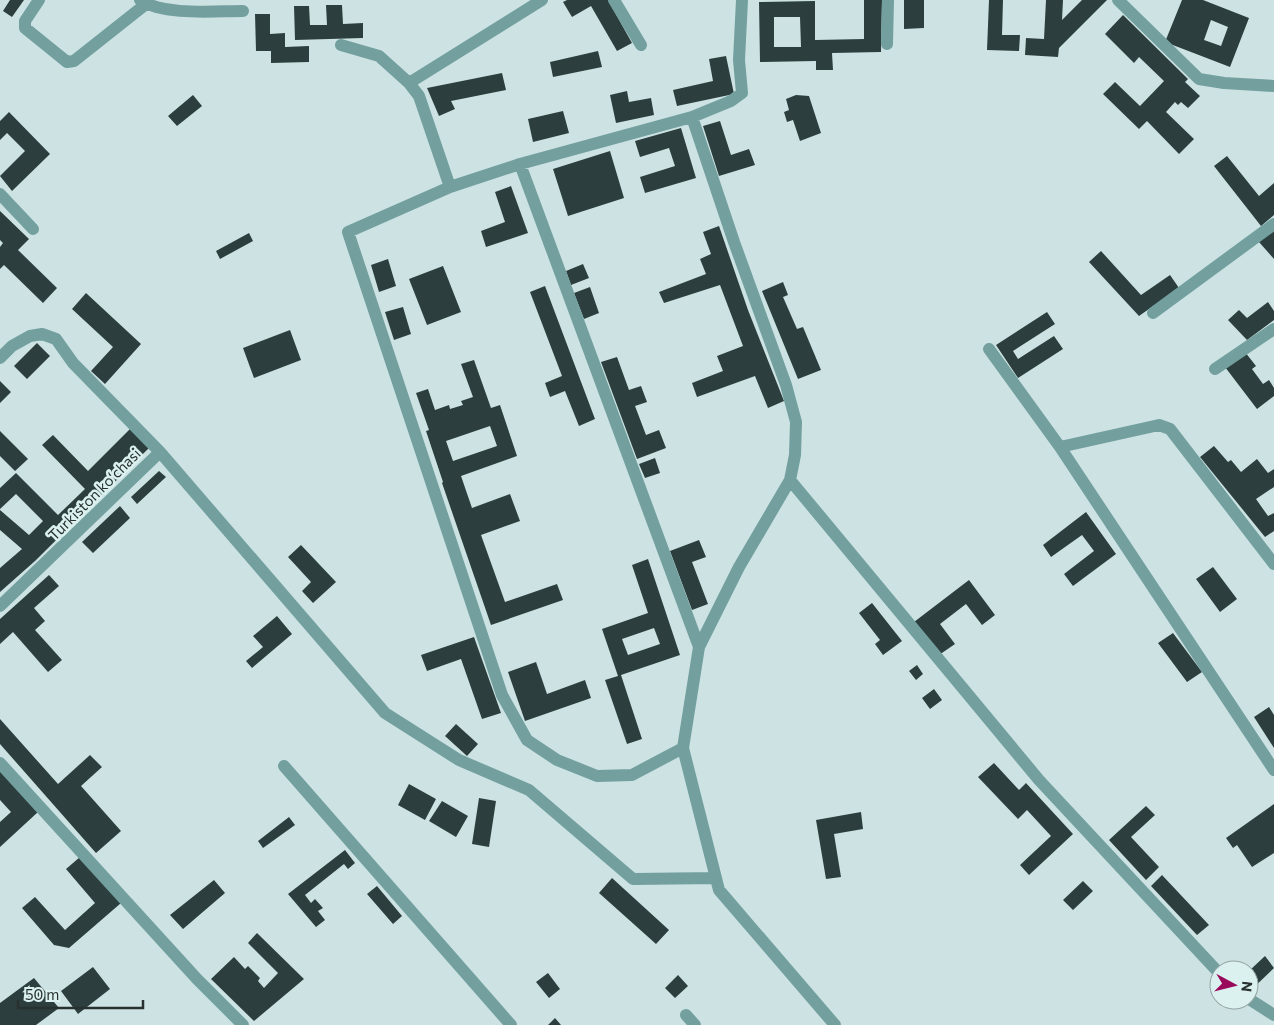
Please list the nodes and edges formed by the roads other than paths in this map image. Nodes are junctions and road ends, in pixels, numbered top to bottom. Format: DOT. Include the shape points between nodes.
graph roads {
  1 [pos="40,0"];
  2 [pos="542,0"];
  3 [pos="614,0"];
  4 [pos="742,0"];
  5 [pos="888,0"];
  6 [pos="1118,0"];
  7 [pos="143,2"];
  8 [pos="243,11"];
  9 [pos="887,44"];
  10 [pos="341,45"];
  11 [pos="641,45"];
  12 [pos="409,83"];
  13 [pos="1274,86"];
  14 [pos="692,117"];
  15 [pos="520,164"];
  16 [pos="450,187"];
  17 [pos="0,194"];
  18 [pos="1274,224"];
  19 [pos="33,229"];
  20 [pos="1154,313"];
  21 [pos="1274,329"];
  22 [pos="989,349"];
  23 [pos="0,358"];
  24 [pos="1215,369"];
  25 [pos="1060,447"];
  26 [pos="160,452"];
  27 [pos="790,480"];
  28 [pos="1274,564"];
  29 [pos="0,606"];
  30 [pos="699,647"];
  31 [pos="684,748"];
  32 [pos="0,764"];
  33 [pos="284,766"];
  34 [pos="1274,770"];
  35 [pos="716,878"];
  36 [pos="1209,962"];
  37 [pos="1259,1005"];
  38 [pos="1274,1015"];
  39 [pos="243,1025"];
  40 [pos="511,1025"];
  41 [pos="835,1025"];
  1 -- 7 [label="street" via="25,21 26,28 67,62 74,61"];
  2 -- 12 [label="street"];
  3 -- 11 [label="street"];
  4 -- 14 [label="street" via="739,60 742,93 731,102"];
  5 -- 9 [label="street"];
  6 -- 13 [label="street" via="1199,79"];
  7 -- 8 [label="street" via="186,11"];
  10 -- 12 [label="street" via="379,56"];
  12 -- 16 [label="street" via="419,96"];
  14 -- 15 [label="street"];
  14 -- 27 [label="street" via="794,413 795,455"];
  15 -- 16 [label="street"];
  15 -- 30 [label="street"];
  16 -- 31 [label="street" via="348,232 502,695 527,740 557,760 597,776 632,775"];
  17 -- 19 [label="street"];
  18 -- 20 [label="street"];
  21 -- 24 [label="street"];
  22 -- 25 [label="street"];
  23 -- 26 [label="street, Turkiston koʻchasi" via="12,346 30,336 42,334 56,339 73,362"];
  25 -- 28 [label="street" via="1159,426 1170,429"];
  25 -- 34 [label="street"];
  26 -- 29 [label="street, Turkiston koʻchasi"];
  26 -- 35 [label="street" via="385,713 459,760 529,790 633,880"];
  27 -- 30 [label="street" via="739,567"];
  27 -- 36 [label="street" via="1039,780"];
  30 -- 31 [label="street"];
  31 -- 35 [label="street"];
  32 -- 39 [label="street"];
  33 -- 40 [label="street"];
  35 -- 41 [label="street" via="719,890"];
  37 -- 38 [label="street"];
}
